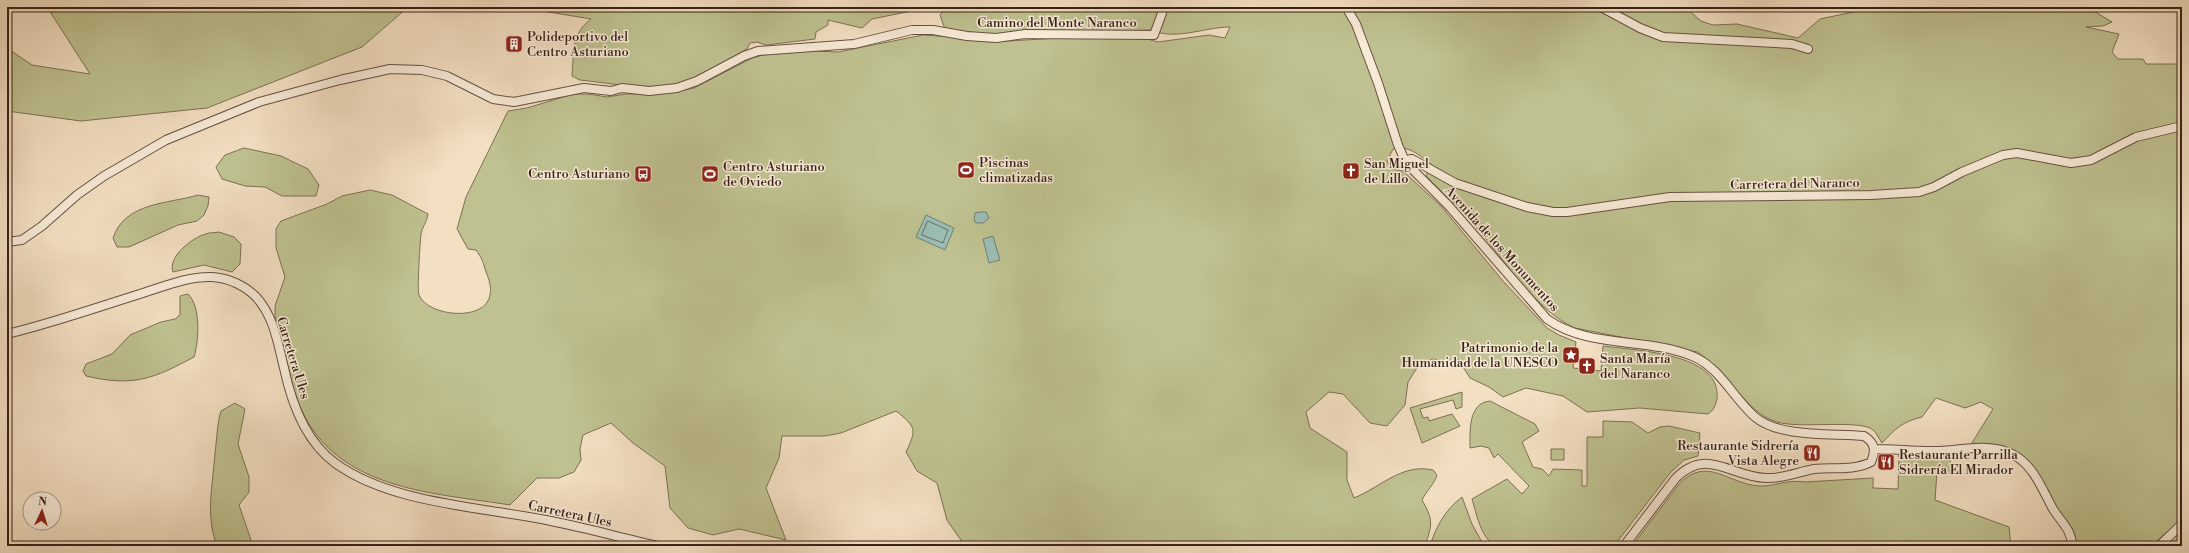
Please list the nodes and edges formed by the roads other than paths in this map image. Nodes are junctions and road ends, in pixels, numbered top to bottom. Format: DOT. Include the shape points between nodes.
graph roads {
  1 [pos="1162,7"];
  2 [pos="1346,7"];
  3 [pos="1601,7"];
  4 [pos="1808,50"];
  5 [pos="2182,126"];
  6 [pos="1406,160"];
  7 [pos="7,242"];
  8 [pos="7,334"];
  9 [pos="1875,449"];
  10 [pos="2182,524"];
  11 [pos="658,546"];
  12 [pos="1624,546"];
  13 [pos="2072,546"];
  14 [pos="2159,546"];
  1 -- 7 [label="street, Camino del Monte Naranco" via="1154,35 1025,34 996,38 912,30 854,44 758,51 697,81 677,88 649,91 584,88 514,102 493,99 447,76 422,70 390,70 340,80 259,102 166,140 104,176 22,240"];
  2 -- 6 [label="street, Avenida de los Monumentos" via="1358,31 1398,145"];
  3 -- 4 [label="street" via="1663,37 1792,44"];
  5 -- 6 [label="street, Carretera del Naranco" via="2136,138 2091,160 2071,163 2017,153 2003,155 1919,192 1871,195 1670,197 1567,212 1527,207 1455,183 1412,158"];
  6 -- 9 [label="street, Avenida de los Monumentos" via="1407,165 1448,205 1536,308 1554,324 1576,334 1692,356 1708,365 1763,422 1792,432 1864,436 1873,443"];
  8 -- 11 [label="street, Carretera Ules" via="180,282 211,277 230,280 249,290 264,307 275,329 291,398 300,418 316,443 333,462 352,474 391,491 415,497 551,521"];
  9 -- 12 [label="street" via="1871,462 1864,466 1815,469 1770,478 1699,463 1675,479"];
  9 -- 13 [label="street" via="1932,451 1988,448 2014,455 2041,485 2054,510 2066,525 2072,538"];
  10 -- 14 [label="street"];
}
